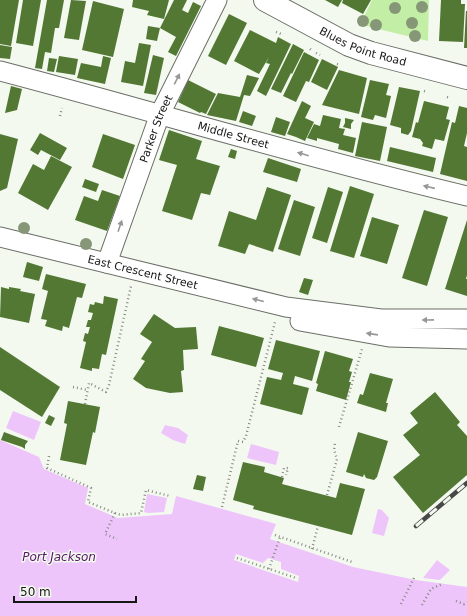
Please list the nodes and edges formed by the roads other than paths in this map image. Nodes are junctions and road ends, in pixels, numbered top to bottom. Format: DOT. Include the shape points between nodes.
graph roads {
  1 [pos="217,0"];
  2 [pos="265,0"];
  3 [pos="0,71"];
  4 [pos="467,78"];
  5 [pos="160,114"];
  6 [pos="467,196"];
  7 [pos="0,237"];
  8 [pos="107,263"];
  9 [pos="280,314"];
  10 [pos="467,319"];
  11 [pos="467,339"];
  5 -- 1 [label="street, Parker Street, one-way"];
  2 -- 4 [label="street, Blues Point Road" via="349,45"];
  3 -- 5 [label="street, Middle Street"];
  6 -- 5 [label="street, Middle Street, one-way" via="380,176"];
  8 -- 5 [label="street, Parker Street, one-way"];
  7 -- 8 [label="street, East Crescent Street"];
  9 -- 8 [label="street, East Crescent Street, one-way"];
  10 -- 9 [label="street, East Crescent Street, one-way" via="381,319"];
  11 -- 9 [label="street, one-way" via="389,337 300,321"];
}
